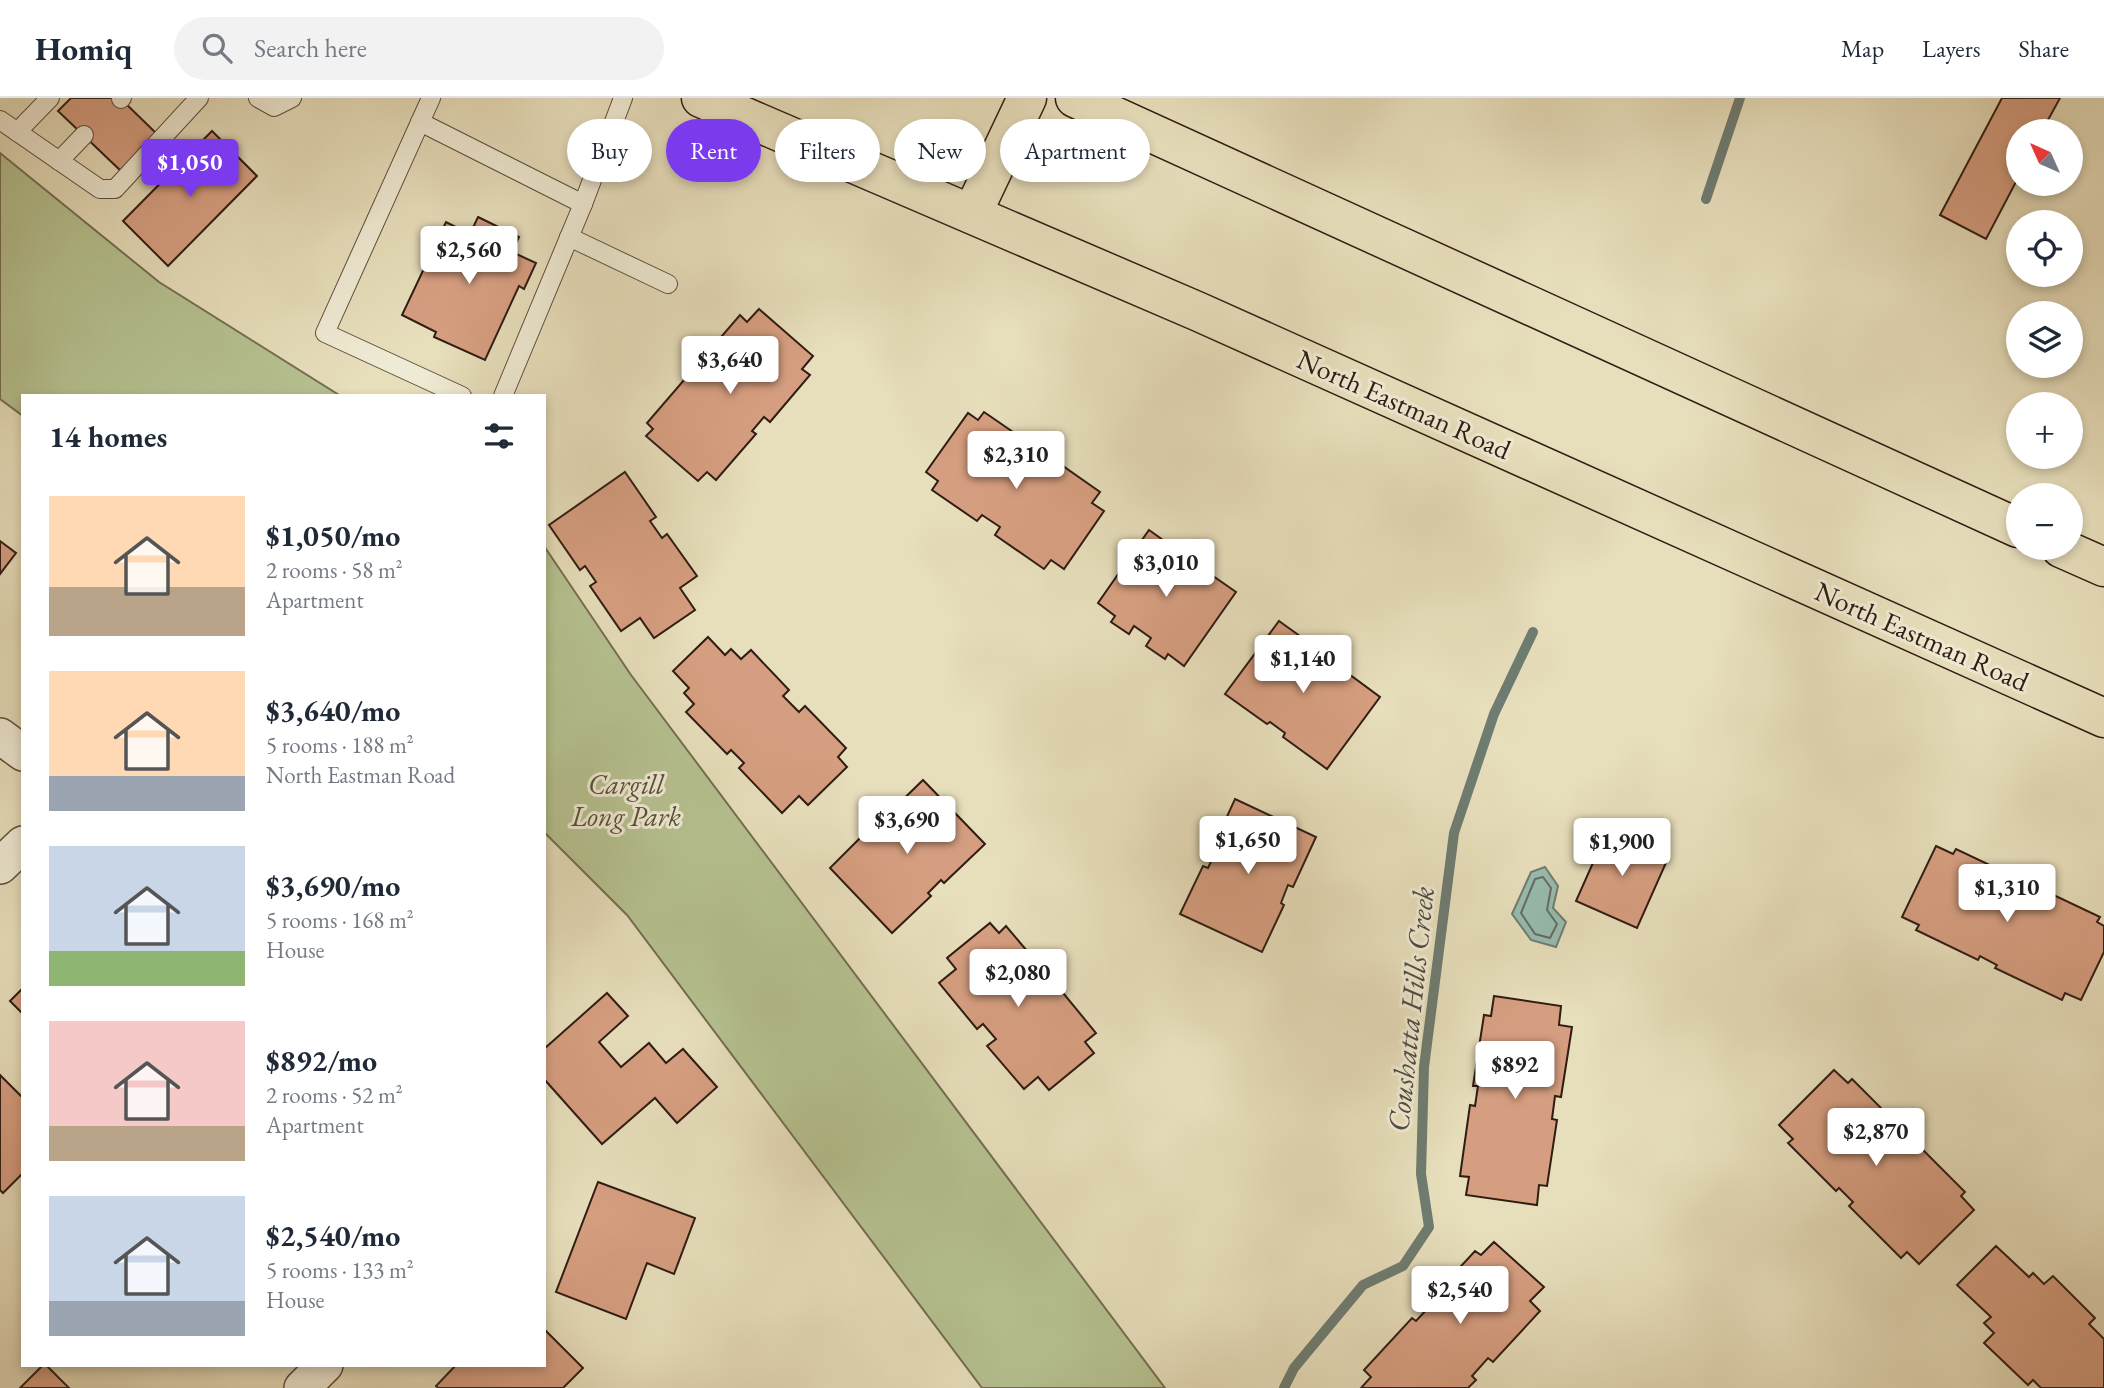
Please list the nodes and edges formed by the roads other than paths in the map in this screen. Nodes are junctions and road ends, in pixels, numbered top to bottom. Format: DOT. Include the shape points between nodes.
graph roads {
  1 [pos="50,98"];
  2 [pos="199,98"];
  3 [pos="258,98"];
  4 [pos="292,98"];
  5 [pos="430,98"];
  6 [pos="623,98"];
  7 [pos="701,98"];
  8 [pos="1027,98"];
  9 [pos="1075,98"];
  10 [pos="0,120"];
  11 [pos="420,122"];
  12 [pos="18,132"];
  13 [pos="84,135"];
  14 [pos="59,161"];
  15 [pos="583,204"];
  16 [pos="972,214"];
  17 [pos="569,237"];
  18 [pos="668,284"];
  19 [pos="458,394"];
  20 [pos="504,394"];
  21 [pos="2006,523"];
  22 [pos="2083,558"];
  23 [pos="2104,567"];
  24 [pos="2104,718"];
  25 [pos="0,736"];
  26 [pos="21,752"];
  27 [pos="21,846"];
  28 [pos="0,866"];
  29 [pos="323,1367"];
  30 [pos="302,1388"];
  1 -- 12 [label="lane"];
  2 -- 14 [label="lane" via="115,189 100,189"];
  3 -- 4 [label="lane" via="274,107"];
  5 -- 11 [label="lane"];
  6 -- 15 [label="lane"];
  7 -- 16 [label="main road, North Eastman Road"];
  8 -- 16 [label="main road"];
  9 -- 21 [label="main road"];
  10 -- 12 [label="lane"];
  11 -- 15 [label="lane"];
  11 -- 19 [label="lane" via="325,333"];
  12 -- 14 [label="lane"];
  13 -- 14 [label="lane"];
  15 -- 17 [label="lane"];
  16 -- 24 [label="main road, North Eastman Road"];
  17 -- 18 [label="lane"];
  17 -- 20 [label="lane"];
  22 -- 23 [label="main road"];
  25 -- 26 [label="street"];
  27 -- 28 [label="street"];
  29 -- 30 [label="street"];
}
